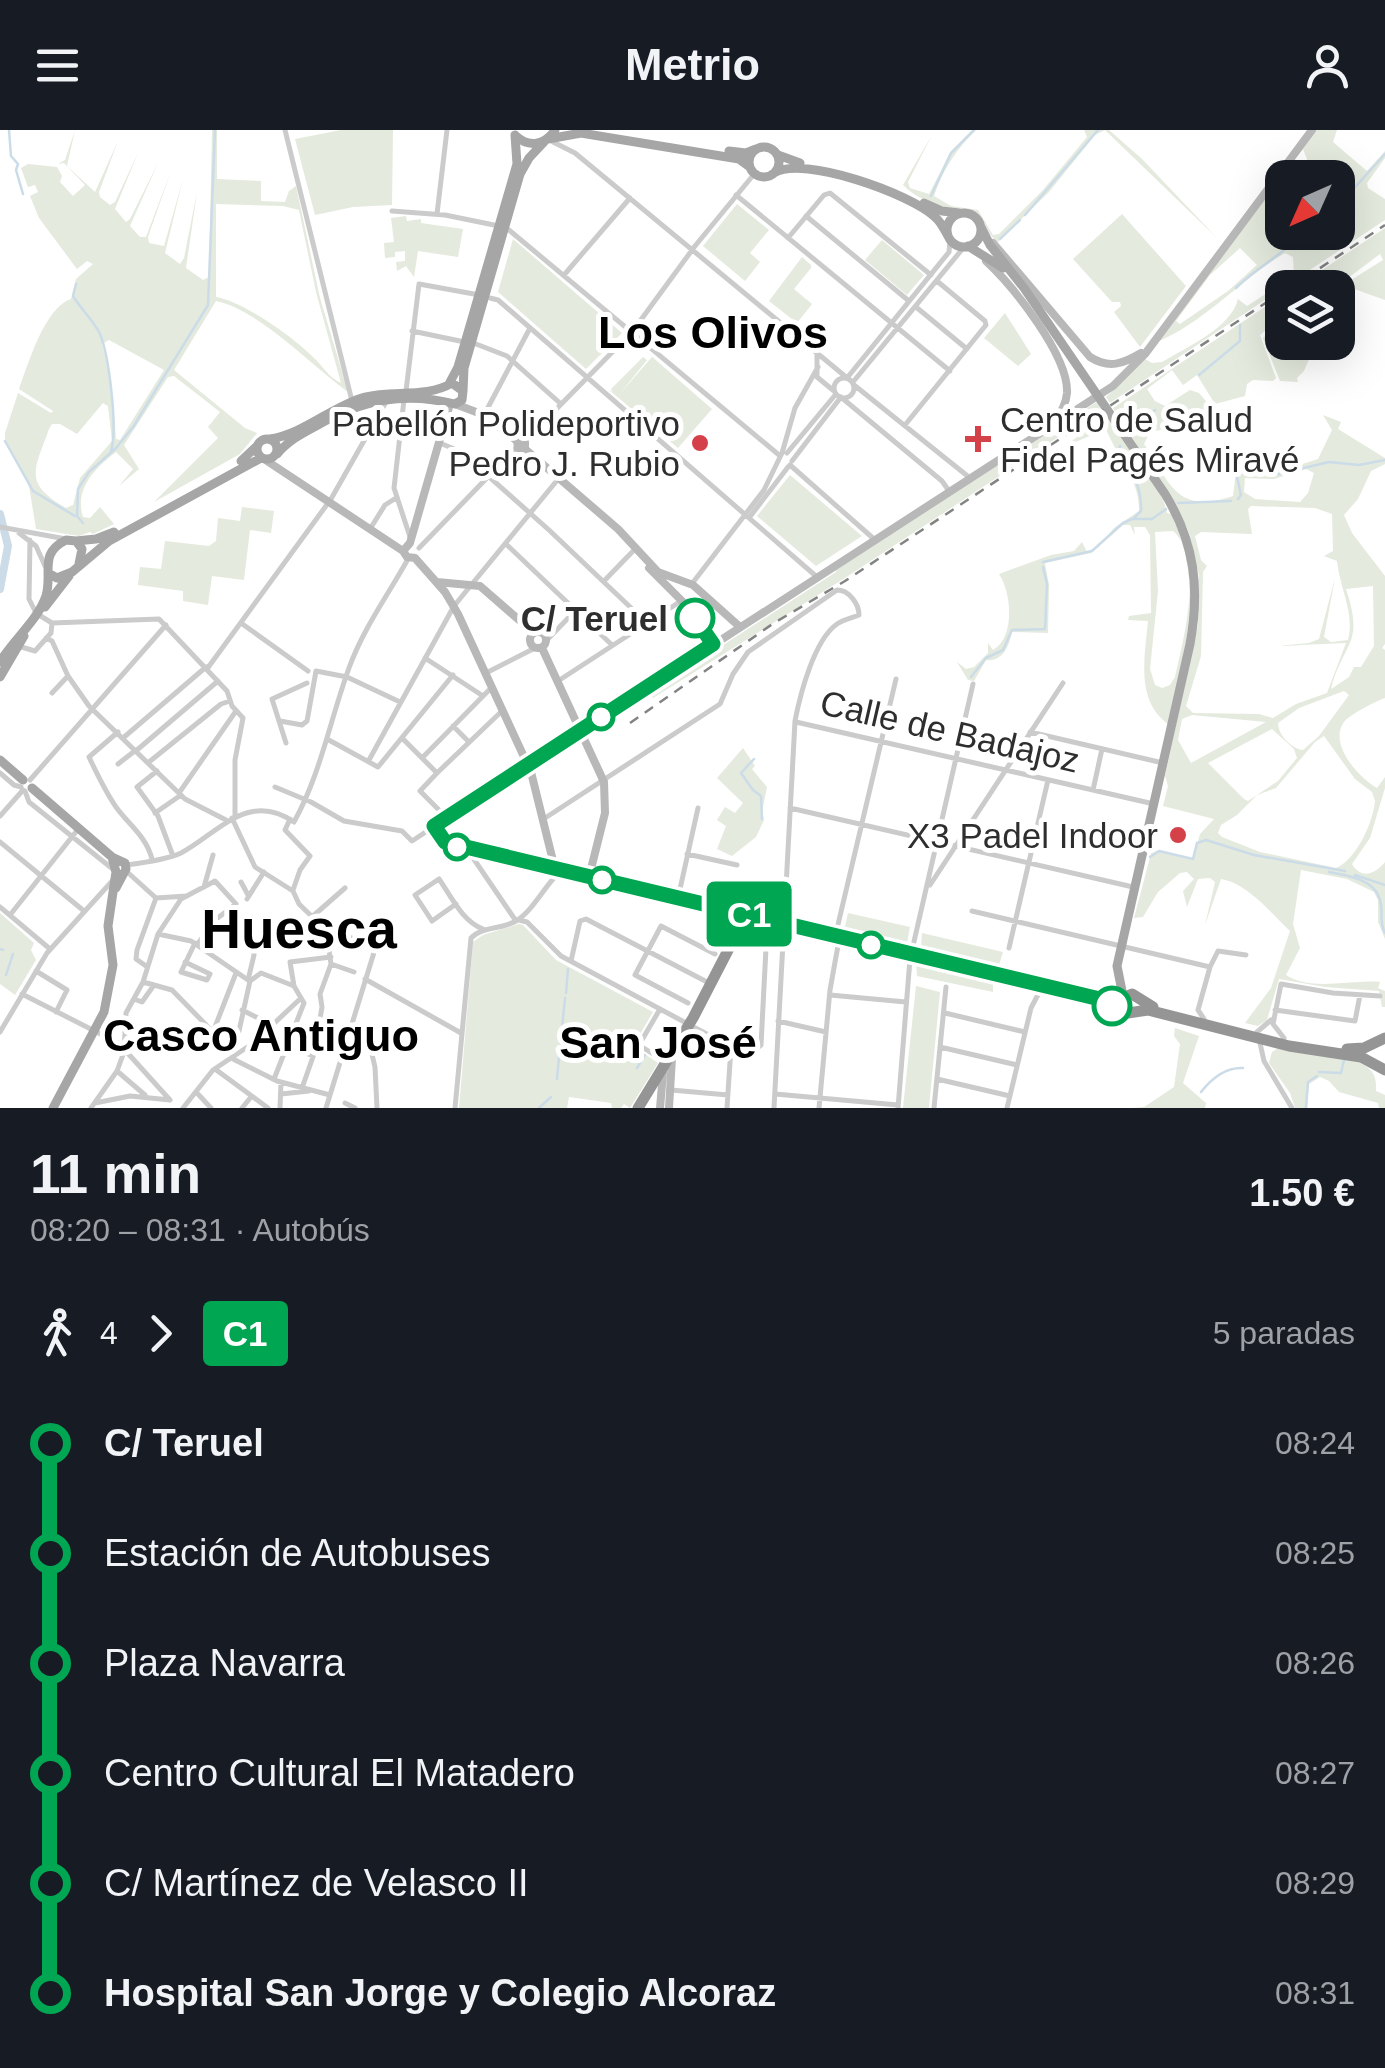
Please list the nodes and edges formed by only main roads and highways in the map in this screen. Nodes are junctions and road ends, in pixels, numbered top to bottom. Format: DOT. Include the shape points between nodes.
graph roads {
  1 [pos="600,130"];
  2 [pos="1312,130"];
  3 [pos="513,132"];
  4 [pos="572,132"];
  5 [pos="549,138"];
  6 [pos="756,149"];
  7 [pos="778,155"];
  8 [pos="752,170"];
  9 [pos="774,173"];
  10 [pos="959,213"];
  11 [pos="981,228"];
  12 [pos="949,238"];
  13 [pos="986,238"];
  14 [pos="966,247"];
  15 [pos="1032,300"];
  16 [pos="1180,304"];
  17 [pos="1141,353"];
  18 [pos="1106,364"];
  19 [pos="1135,366"];
  20 [pos="1116,380"];
  21 [pos="447,386"];
  22 [pos="1067,393"];
  23 [pos="405,394"];
  24 [pos="456,400"];
  25 [pos="1081,405"];
  26 [pos="1059,420"];
  27 [pos="270,439"];
  28 [pos="257,446"];
  29 [pos="276,455"];
  30 [pos="262,459"];
  31 [pos="279,470"];
  32 [pos="73,540"];
  33 [pos="413,544"];
  34 [pos="638,551"];
  35 [pos="409,556"];
  36 [pos="75,569"];
  37 [pos="47,570"];
  38 [pos="436,582"];
  39 [pos="692,586"];
  40 [pos="681,600"];
  41 [pos="38,614"];
  42 [pos="740,627"];
  43 [pos="15,644"];
  44 [pos="713,644"];
  45 [pos="0,662"];
  46 [pos="0,677"];
  47 [pos="581,730"];
  48 [pos="0,760"];
  49 [pos="528,765"];
  50 [pos="590,877"];
  51 [pos="727,909"];
  52 [pos="749,914"];
  53 [pos="766,920"];
  54 [pos="784,922"];
  55 [pos="740,932"];
  56 [pos="912,952"];
  57 [pos="1129,1001"];
  58 [pos="1255,1034"];
  59 [pos="1281,1041"];
  60 [pos="1379,1041"];
  61 [pos="667,1061"];
  62 [pos="1371,1061"];
  63 [pos="1385,1070"];
  64 [pos="664,1098"];
  65 [pos="642,1102"];
  66 [pos="53,1108"];
  67 [pos="669,1108"];
  1 -- 6 [label="main road" via="738,153"];
  2 -- 16 [label="main road"];
  3 -- 5 [label="main road" via="526,143"];
  3 -- 21 [label="main road" via="517,164"];
  4 -- 5 [label="main road"];
  4 -- 8 [label="main road" via="736,158"];
  5 -- 24 [label="main road" via="520,174"];
  6 -- 7 [label="main road" via="768,147"];
  6 -- 8 [label="main road"];
  7 -- 9 [label="main road"];
  7 -- 10 [label="main road" via="860,176"];
  8 -- 9 [label="main road"];
  9 -- 12 [label="main road" via="791,167 876,187 930,213"];
  10 -- 11 [label="main road" via="972,214"];
  10 -- 12 [label="main road" via="949,220"];
  11 -- 13 [label="main road"];
  11 -- 14 [label="main road"];
  12 -- 14 [label="main road"];
  13 -- 15 [label="main road"];
  13 -- 18 [label="main road" via="1088,355"];
  14 -- 15 [label="main road" via="997,263"];
  14 -- 22 [label="main road" via="994,268 1028,311 1058,362"];
  15 -- 57 [label="main road" via="1177,514 1195,572 1194,624 1117,968"];
  16 -- 17 [label="main road"];
  16 -- 19 [label="main road"];
  17 -- 18 [label="main road"];
  17 -- 20 [label="main road"];
  18 -- 20 [label="main road"];
  19 -- 20 [label="main road"];
  19 -- 26 [label="main road"];
  20 -- 25 [label="main road"];
  21 -- 23 [label="main road"];
  21 -- 24 [label="main road"];
  21 -- 24 [label="main road" via="458,384"];
  22 -- 25 [label="main road"];
  22 -- 26 [label="main road"];
  23 -- 24 [label="main road"];
  23 -- 27 [label="main road" via="352,401"];
  23 -- 29 [label="main road" via="341,412"];
  24 -- 33 [label="main road"];
  24 -- 34 [label="main road" via="521,444"];
  25 -- 26 [label="main road"];
  26 -- 42 [label="main road"];
  27 -- 28 [label="main road"];
  27 -- 29 [label="main road"];
  28 -- 30 [label="main road"];
  28 -- 32 [label="main road" via="106,536"];
  29 -- 30 [label="main road"];
  29 -- 31 [label="main road"];
  30 -- 31 [label="main road"];
  30 -- 36 [label="main road" via="109,541"];
  31 -- 35 [label="main road"];
  32 -- 36 [label="main road" via="83,554"];
  32 -- 37 [label="main road" via="52,550"];
  33 -- 35 [label="main road"];
  33 -- 35 [label="main road"];
  34 -- 39 [label="main road" via="658,572"];
  34 -- 40 [label="main road"];
  35 -- 38 [label="main road"];
  36 -- 37 [label="main road" via="60,578"];
  36 -- 41 [label="main road"];
  37 -- 41 [label="main road"];
  38 -- 47 [label="main road" via="471,585 542,633 541,646"];
  38 -- 49 [label="main road"];
  39 -- 40 [label="main road" via="678,589"];
  39 -- 40 [label="main road" via="695,599"];
  39 -- 42 [label="main road"];
  40 -- 44 [label="main road"];
  41 -- 43 [label="main road"];
  42 -- 44 [label="main road"];
  43 -- 45 [label="main road"];
  43 -- 46 [label="main road"];
  44 -- 47 [label="main road"];
  47 -- 49 [label="main road"];
  47 -- 50 [label="main road" via="604,782 605,813"];
  48 -- 66 [label="main road" via="118,867 104,1012"];
  49 -- 50 [label="main road" via="555,869"];
  50 -- 51 [label="main road"];
  51 -- 52 [label="highway"];
  51 -- 55 [label="highway" via="739,919"];
  52 -- 53 [label="highway"];
  52 -- 54 [label="highway"];
  52 -- 55 [label="highway"];
  53 -- 54 [label="highway"];
  53 -- 55 [label="highway"];
  54 -- 56 [label="highway"];
  55 -- 61 [label="highway"];
  56 -- 57 [label="highway"];
  56 -- 57 [label="highway"];
  57 -- 58 [label="highway"];
  57 -- 58 [label="highway" via="1201,1014"];
  58 -- 59 [label="highway"];
  59 -- 60 [label="highway" via="1354,1049"];
  59 -- 62 [label="highway"];
  60 -- 62 [label="highway"];
  61 -- 64 [label="main road"];
  61 -- 64 [label="main road"];
  61 -- 65 [label="highway"];
  62 -- 63 [label="highway"];
  64 -- 65 [label="highway"];
  64 -- 67 [label="main road"];
}
